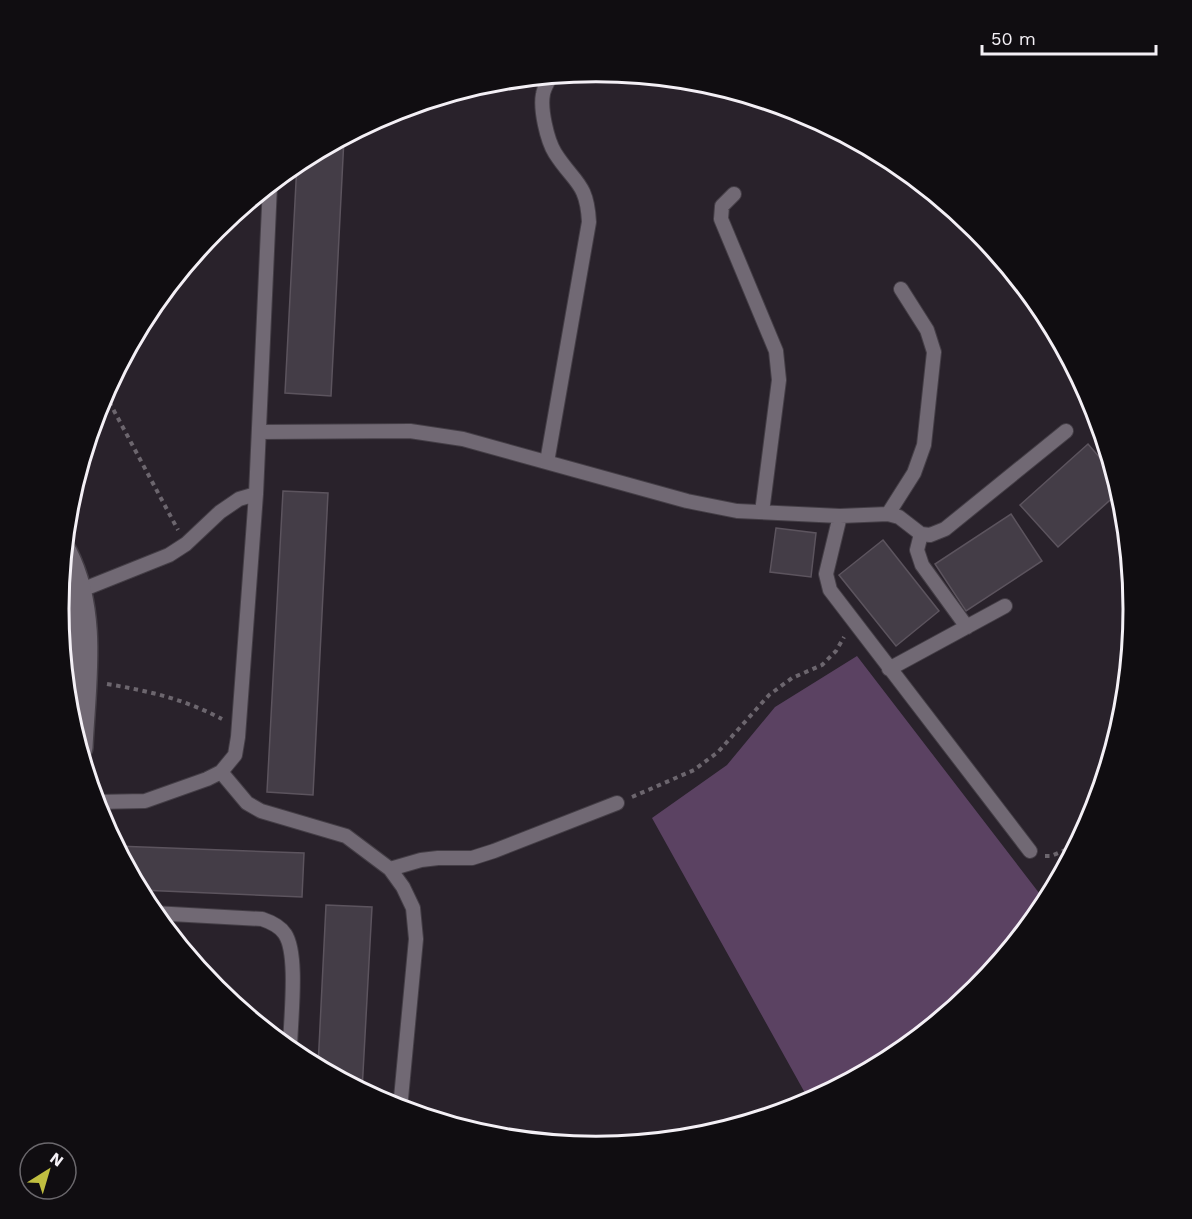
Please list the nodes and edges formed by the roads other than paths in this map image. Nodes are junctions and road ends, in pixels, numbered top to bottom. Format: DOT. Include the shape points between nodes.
graph roads {
  1 [pos="547,85"];
  2 [pos="734,194"];
  3 [pos="270,196"];
  4 [pos="901,289"];
  5 [pos="1066,431"];
  6 [pos="259,432"];
  7 [pos="547,462"];
  8 [pos="256,494"];
  9 [pos="762,512"];
  10 [pos="888,514"];
  11 [pos="840,516"];
  12 [pos="921,534"];
  13 [pos="71,568"];
  14 [pos="70,592"];
  15 [pos="69,595"];
  16 [pos="69,596"];
  17 [pos="1005,606"];
  18 [pos="967,627"];
  19 [pos="889,669"];
  20 [pos="80,718"];
  21 [pos="221,772"];
  22 [pos="106,802"];
  23 [pos="617,803"];
  24 [pos="1030,851"];
  25 [pos="390,869"];
  26 [pos="166,914"];
  27 [pos="290,1039"];
  28 [pos="401,1099"];
  1 -- 7 [label="lane" via="544,124 554,152 579,182 588,202 589,222"];
  2 -- 9 [label="lane" via="722,206 721,219 776,351 779,380"];
  3 -- 6 [label="lane"];
  4 -- 10 [label="lane" via="927,330 934,352 924,445 914,473"];
  5 -- 12 [label="lane" via="945,529"];
  6 -- 7 [label="lane" via="410,431 464,439"];
  6 -- 8 [label="lane"];
  7 -- 9 [label="lane" via="687,501"];
  8 -- 15 [label="lane" via="239,499 220,512 169,555"];
  8 -- 21 [label="lane" via="239,728 235,755"];
  9 -- 11 [label="lane"];
  10 -- 11 [label="lane"];
  10 -- 12 [label="lane" via="899,517"];
  11 -- 19 [label="lane" via="826,574 830,590"];
  12 -- 18 [label="lane" via="917,550 922,566"];
  13 -- 14 [label="street"];
  16 -- 20 [label="street" via="84,648"];
  17 -- 18 [label="lane"];
  18 -- 19 [label="lane"];
  19 -- 24 [label="lane"];
  21 -- 22 [label="lane" via="145,801"];
  21 -- 25 [label="lane" via="247,803 261,811 346,836"];
  23 -- 25 [label="lane" via="472,858 421,860"];
  25 -- 28 [label="lane" via="412,908 416,939"];
  26 -- 27 [label="lane" via="262,919 285,933 292,962"];
}
